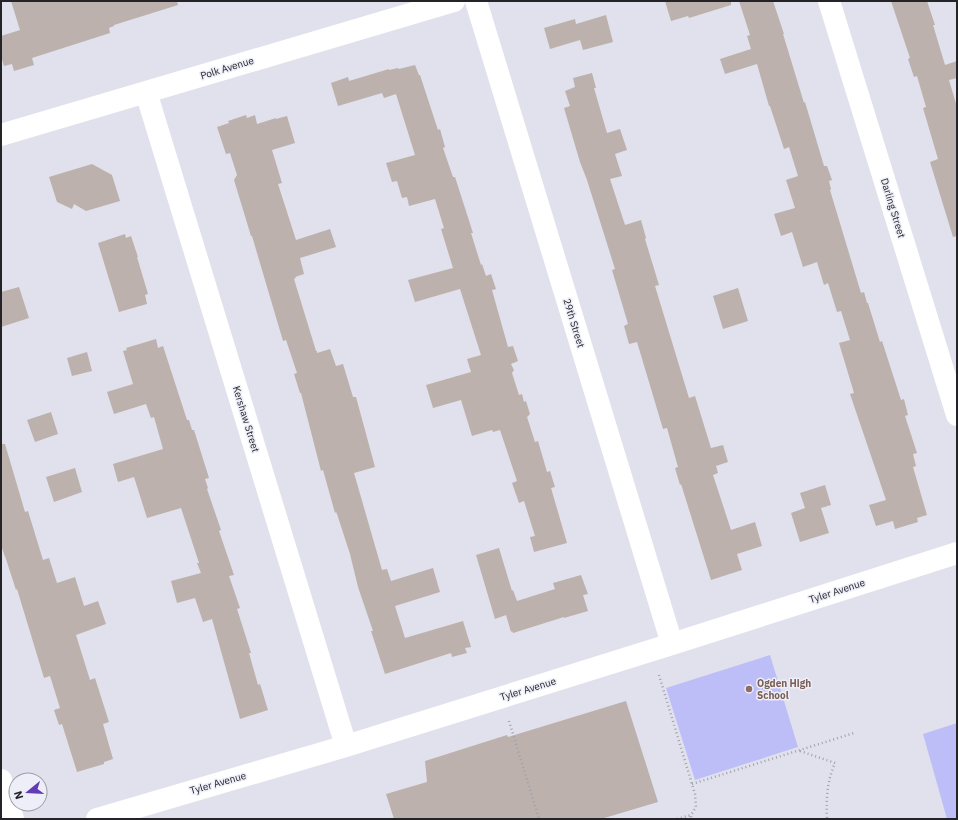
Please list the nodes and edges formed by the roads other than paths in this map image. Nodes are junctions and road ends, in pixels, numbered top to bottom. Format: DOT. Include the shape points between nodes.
graph roads {
  1 [pos="454,1"];
  2 [pos="476,1"];
  3 [pos="830,1"];
  4 [pos="146,92"];
  5 [pos="1,135"];
  6 [pos="957,415"];
  7 [pos="957,553"];
  8 [pos="672,644"];
  9 [pos="346,746"];
  10 [pos="1,780"];
  11 [pos="111,817"];
  12 [pos="13,819"];
  1 -- 4 [label="street, Polk Avenue"];
  2 -- 8 [label="street, 29th Street"];
  3 -- 6 [label="street, Darling Street"];
  4 -- 5 [label="street, Polk Avenue"];
  4 -- 9 [label="street, Kershaw Street"];
  7 -- 8 [label="street, Tyler Avenue"];
  8 -- 9 [label="street, Tyler Avenue"];
  9 -- 11 [label="street, Tyler Avenue"];
  10 -- 12 [label="street"];
}
